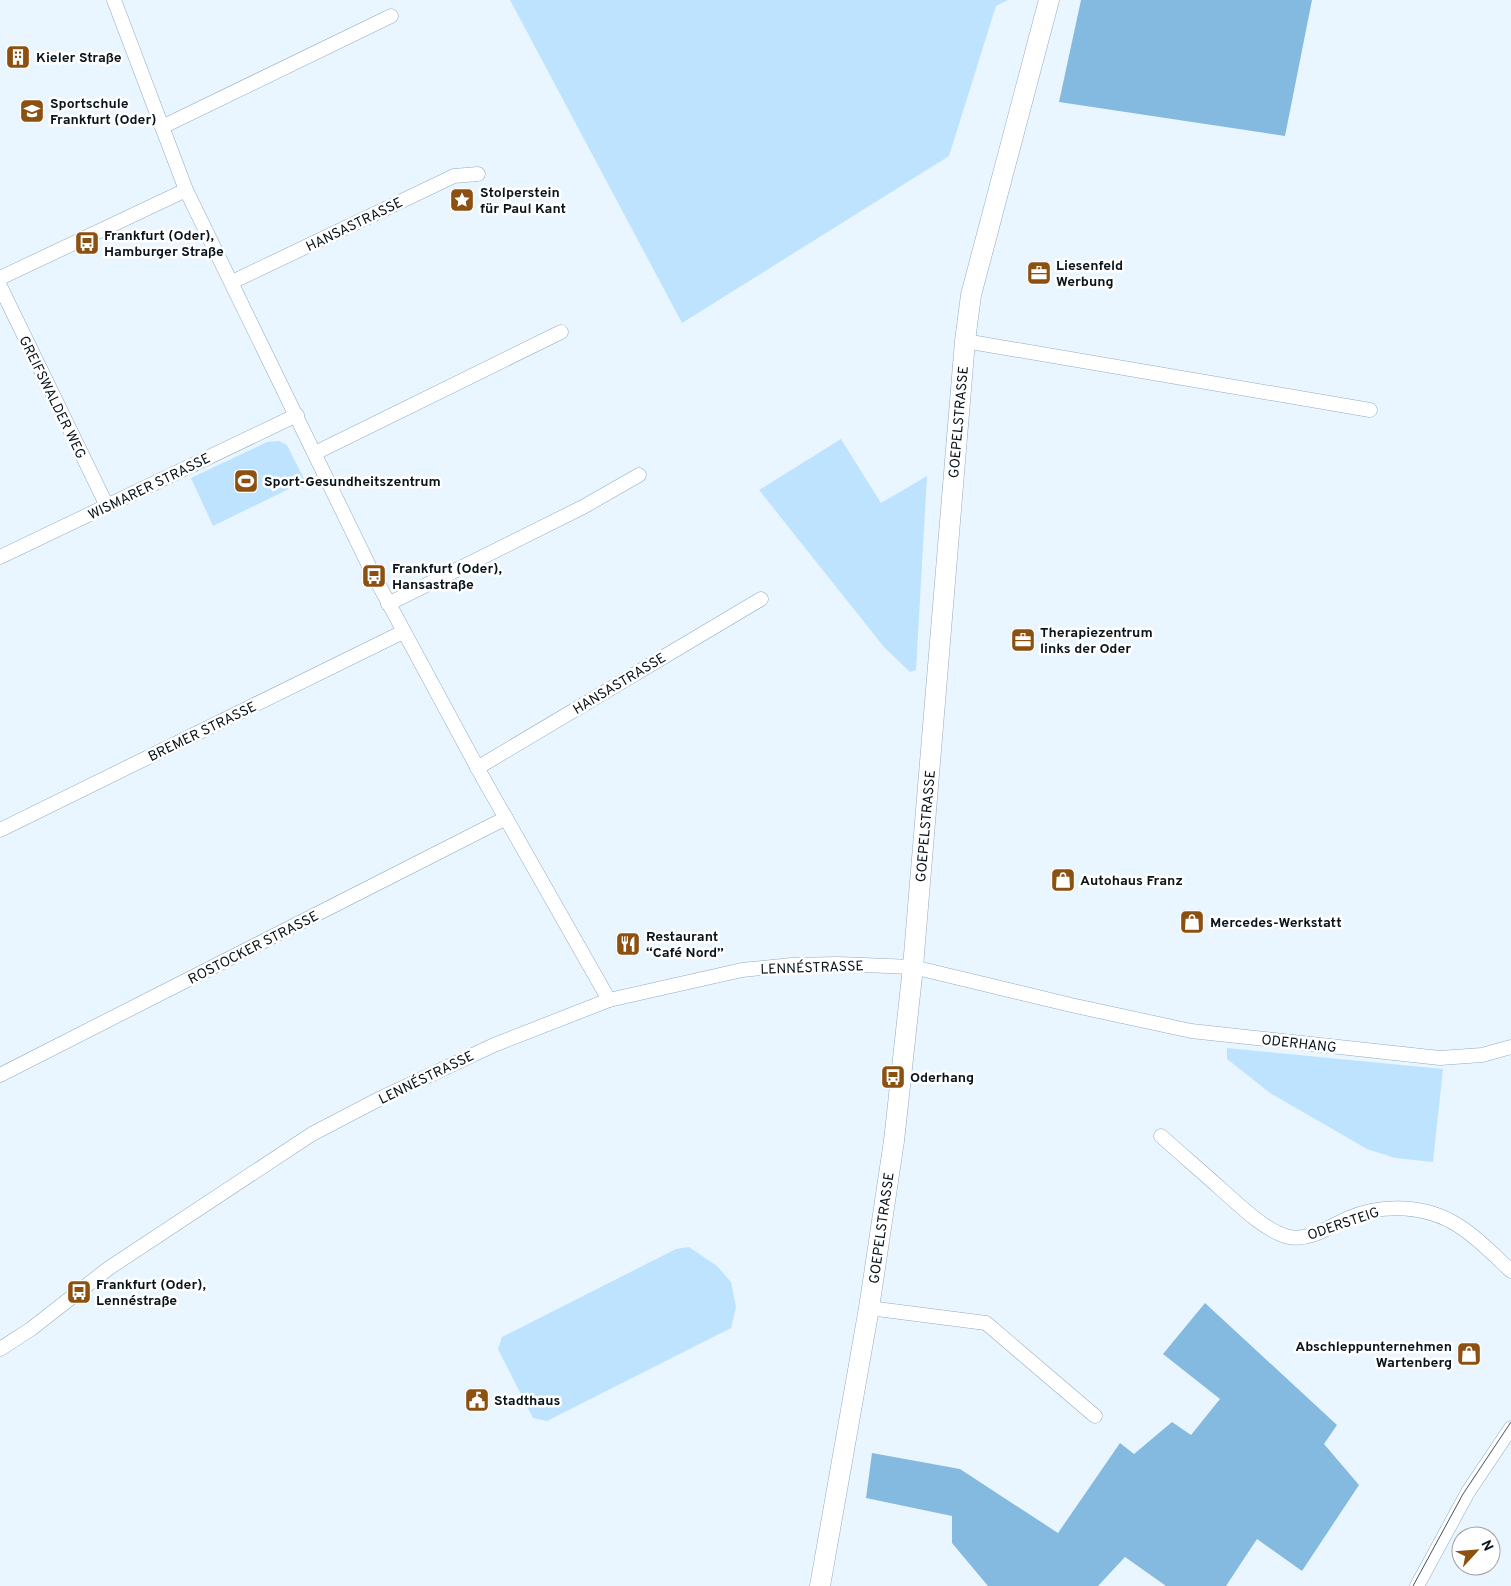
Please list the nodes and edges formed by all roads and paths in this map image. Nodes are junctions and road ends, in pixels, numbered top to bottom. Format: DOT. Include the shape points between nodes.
graph roads {
  1 [pos="114,0"];
  2 [pos="1049,0"];
  3 [pos="392,16"];
  4 [pos="162,126"];
  5 [pos="478,174"];
  6 [pos="186,190"];
  7 [pos="0,278"];
  8 [pos="232,282"];
  9 [pos="0,286"];
  10 [pos="561,332"];
  11 [pos="964,342"];
  12 [pos="1370,410"];
  13 [pos="297,416"];
  14 [pos="315,453"];
  15 [pos="639,475"];
  16 [pos="107,506"];
  17 [pos="0,557"];
  18 [pos="761,599"];
  19 [pos="388,604"];
  20 [pos="403,632"];
  21 [pos="478,768"];
  22 [pos="506,818"];
  23 [pos="0,830"];
  24 [pos="913,967"];
  25 [pos="610,1000"];
  26 [pos="1511,1047"];
  27 [pos="0,1075"];
  28 [pos="1160,1136"];
  29 [pos="1511,1270"];
  30 [pos="869,1308"];
  31 [pos="0,1349"];
  32 [pos="1095,1416"];
  33 [pos="1511,1428"];
  34 [pos="820,1586"];
  35 [pos="1417,1586"];
  1 -- 4 [label="street"];
  2 -- 11 [label="street, GOEPELSTRASSE" via="971,295"];
  3 -- 4 [label="street"];
  4 -- 6 [label="street"];
  5 -- 8 [label="street, HANSASTRASSE" via="454,176"];
  6 -- 7 [label="street"];
  6 -- 8 [label="street"];
  8 -- 13 [label="street"];
  9 -- 16 [label="street, GREIFSWALDER WEG"];
  10 -- 14 [label="street"];
  11 -- 12 [label="street"];
  11 -- 24 [label="street, GOEPELSTRASSE"];
  13 -- 14 [label="street"];
  13 -- 16 [label="street, WISMARER STRASSE"];
  14 -- 19 [label="street"];
  15 -- 19 [label="street" via="583,507"];
  16 -- 17 [label="street, WISMARER STRASSE"];
  18 -- 21 [label="street, HANSASTRASSE"];
  19 -- 20 [label="street"];
  20 -- 21 [label="street"];
  20 -- 23 [label="street, BREMER STRASSE"];
  21 -- 22 [label="street"];
  22 -- 25 [label="street"];
  22 -- 27 [label="street, ROSTOCKER STRASSE"];
  24 -- 25 [label="street, LENNÉSTRASSE" via="838,964 742,970"];
  24 -- 26 [label="street, ODERHANG" via="1191,1031 1440,1058 1482,1055"];
  24 -- 30 [label="street, GOEPELSTRASSE" via="894,1141"];
  25 -- 31 [label="street, LENNÉSTRASSE" via="494,1045 312,1134 110,1268"];
  28 -- 29 [label="street, ODERSTEIG" via="1258,1221 1283,1235 1298,1238 1317,1234 1351,1217 1384,1208 1412,1209 1436,1214 1459,1226"];
  30 -- 32 [label="street" via="986,1323"];
  30 -- 34 [label="street, GOEPELSTRASSE"];
  33 -- 35 [label="street" via="1468,1492"];
}
